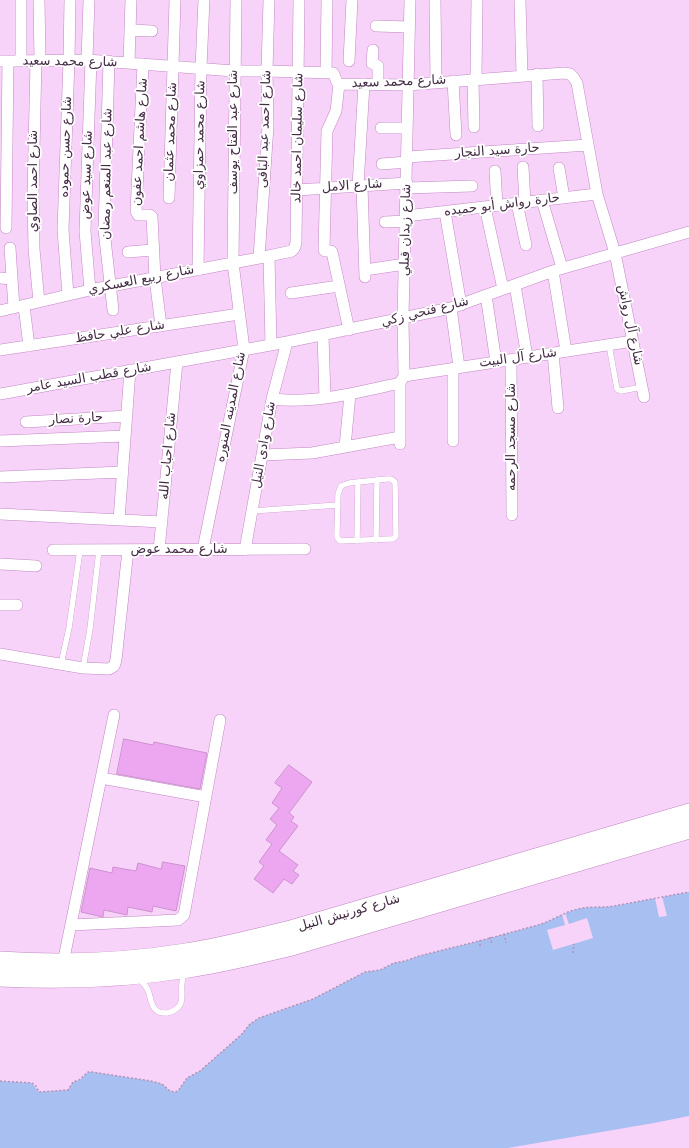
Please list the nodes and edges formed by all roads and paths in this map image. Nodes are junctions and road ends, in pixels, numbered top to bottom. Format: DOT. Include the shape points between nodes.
graph roads {
  1 [pos="21,0"];
  2 [pos="39,0"];
  3 [pos="70,0"];
  4 [pos="89,0"];
  5 [pos="131,0"];
  6 [pos="175,0"];
  7 [pos="204,0"];
  8 [pos="236,0"];
  9 [pos="268,0"];
  10 [pos="299,0"];
  11 [pos="327,0"];
  12 [pos="352,0"];
  13 [pos="410,0"];
  14 [pos="435,0"];
  15 [pos="477,0"];
  16 [pos="520,0"];
  17 [pos="376,26"];
  18 [pos="409,27"];
  19 [pos="130,30"];
  20 [pos="152,30"];
  21 [pos="373,50"];
  22 [pos="38,60"];
  23 [pos="69,60"];
  24 [pos="89,60"];
  25 [pos="4,61"];
  26 [pos="22,61"];
  27 [pos="109,61"];
  28 [pos="349,61"];
  29 [pos="129,63"];
  30 [pos="144,64"];
  31 [pos="173,66"];
  32 [pos="201,68"];
  33 [pos="234,71"];
  34 [pos="267,71"];
  35 [pos="299,72"];
  36 [pos="326,73"];
  37 [pos="537,74"];
  38 [pos="522,75"];
  39 [pos="475,79"];
  40 [pos="454,81"];
  41 [pos="436,82"];
  42 [pos="340,84"];
  43 [pos="364,84"];
  44 [pos="378,84"];
  45 [pos="408,84"];
  46 [pos="538,126"];
  47 [pos="474,127"];
  48 [pos="381,128"];
  49 [pos="407,128"];
  50 [pos="456,135"];
  51 [pos="588,145"];
  52 [pos="407,160"];
  53 [pos="382,164"];
  54 [pos="523,167"];
  55 [pos="559,168"];
  56 [pos="495,170"];
  57 [pos="360,186"];
  58 [pos="407,186"];
  59 [pos="472,186"];
  60 [pos="325,188"];
  61 [pos="297,190"];
  62 [pos="597,194"];
  63 [pos="169,198"];
  64 [pos="564,198"];
  65 [pos="542,200"];
  66 [pos="521,203"];
  67 [pos="497,206"];
  68 [pos="485,207"];
  69 [pos="445,212"];
  70 [pos="406,218"];
  71 [pos="385,222"];
  72 [pos="6,228"];
  73 [pos="689,232"];
  74 [pos="526,245"];
  75 [pos="10,248"];
  76 [pos="153,250"];
  77 [pos="128,252"];
  78 [pos="615,253"];
  79 [pos="264,257"];
  80 [pos="232,263"];
  81 [pos="405,264"];
  82 [pos="198,270"];
  83 [pos="557,270"];
  84 [pos="0,278"];
  85 [pos="155,278"];
  86 [pos="12,279"];
  87 [pos="515,285"];
  88 [pos="110,286"];
  89 [pos="339,286"];
  90 [pos="503,289"];
  91 [pos="90,290"];
  92 [pos="291,293"];
  93 [pos="68,294"];
  94 [pos="486,296"];
  95 [pos="39,302"];
  96 [pos="456,306"];
  97 [pos="19,307"];
  98 [pos="113,310"];
  99 [pos="0,311"];
  100 [pos="239,314"];
  101 [pos="403,318"];
  102 [pos="161,326"];
  103 [pos="349,330"];
  104 [pos="323,335"];
  105 [pos="633,341"];
  106 [pos="287,342"];
  107 [pos="271,345"];
  108 [pos="609,345"];
  109 [pos="29,346"];
  110 [pos="244,349"];
  111 [pos="0,350"];
  112 [pos="566,351"];
  113 [pos="553,353"];
  114 [pos="527,357"];
  115 [pos="511,360"];
  116 [pos="177,362"];
  117 [pos="496,362"];
  118 [pos="456,368"];
  119 [pos="130,370"];
  120 [pos="402,379"];
  121 [pos="643,392"];
  122 [pos="0,394"];
  123 [pos="350,394"];
  124 [pos="325,398"];
  125 [pos="272,399"];
  126 [pos="558,408"];
  127 [pos="127,416"];
  128 [pos="26,422"];
  129 [pos="125,436"];
  130 [pos="0,441"];
  131 [pos="453,441"];
  132 [pos="345,447"];
  133 [pos="263,455"];
  134 [pos="122,472"];
  135 [pos="0,477"];
  136 [pos="377,480"];
  137 [pos="358,482"];
  138 [pos="338,505"];
  139 [pos="252,511"];
  140 [pos="0,514"];
  141 [pos="512,515"];
  142 [pos="119,520"];
  143 [pos="162,522"];
  144 [pos="376,540"];
  145 [pos="358,541"];
  146 [pos="305,549"];
  147 [pos="53,550"];
  148 [pos="80,550"];
  149 [pos="99,550"];
  150 [pos="128,550"];
  151 [pos="159,550"];
  152 [pos="203,550"];
  153 [pos="245,550"];
  154 [pos="0,564"];
  155 [pos="36,566"];
  156 [pos="0,605"];
  157 [pos="17,605"];
  158 [pos="0,654"];
  159 [pos="61,664"];
  160 [pos="83,668"];
  161 [pos="114,715"];
  162 [pos="220,720"];
  163 [pos="101,778"];
  164 [pos="206,797"];
  165 [pos="689,813"];
  166 [pos="689,829"];
  167 [pos="689,892"];
  168 [pos="71,925"];
  169 [pos="504,934"];
  170 [pos="490,937"];
  171 [pos="480,940"];
  172 [pos="506,943"];
  173 [pos="574,944"];
  174 [pos="492,945"];
  175 [pos="480,948"];
  176 [pos="573,953"];
  177 [pos="0,961"];
  178 [pos="63,963"];
  179 [pos="187,968"];
  180 [pos="133,975"];
  181 [pos="0,977"];
  182 [pos="0,1081"];
  1 -- 26 [label="street"];
  2 -- 22 [label="street, شارع احمد الصاوي"];
  3 -- 23 [label="street, شارع حسن حموده"];
  4 -- 24 [label="street, شارع سيد عوض"];
  5 -- 19 [label="street"];
  6 -- 31 [label="street, شارع محمد عثمان"];
  7 -- 32 [label="street, شارع محمد حمزاوي"];
  8 -- 33 [label="street, شارع عبد الفتاح يوسف"];
  9 -- 34 [label="street, شارع احمد عبد الباقى"];
  10 -- 35 [label="street, شارع سليمان احمد خالد"];
  11 -- 36 [label="street"];
  12 -- 28 [label="street"];
  13 -- 18 [label="street, شارع زيدان قبلي"];
  14 -- 41 [label="street"];
  15 -- 39 [label="street"];
  16 -- 38 [label="street"];
  17 -- 18 [label="street"];
  18 -- 45 [label="street, شارع زيدان قبلي"];
  19 -- 20 [label="street"];
  19 -- 29 [label="street"];
  21 -- 44 [label="street" via="372,63 378,66"];
  22 -- 23 [label="street, شارع محمد سعيد"];
  22 -- 26 [label="street, شارع محمد سعيد"];
  22 -- 95 [label="street, شارع احمد الصاوي" via="33,196"];
  23 -- 24 [label="street, شارع محمد سعيد"];
  23 -- 93 [label="street, شارع حسن حموده" via="63,230"];
  24 -- 27 [label="street, شارع محمد سعيد"];
  24 -- 91 [label="street, شارع سيد عوض" via="85,231"];
  25 -- 26 [label="street, شارع محمد سعيد"];
  25 -- 72 [label="street"];
  27 -- 29 [label="street, شارع محمد سعيد"];
  27 -- 88 [label="street, شارع عبد المنعم رمضان" via="104,230"];
  29 -- 30 [label="street, شارع محمد سعيد"];
  30 -- 31 [label="street, شارع محمد سعيد"];
  30 -- 76 [label="street, شارع هاشم احمد عفون" via="136,212 138,215 151,216"];
  31 -- 32 [label="street, شارع محمد سعيد"];
  31 -- 63 [label="street, شارع محمد عثمان"];
  32 -- 33 [label="street, شارع محمد سعيد"];
  32 -- 82 [label="street, شارع محمد حمزاوي"];
  33 -- 34 [label="street, شارع محمد سعيد"];
  33 -- 80 [label="street, شارع عبد الفتاح يوسف"];
  34 -- 35 [label="street, شارع محمد سعيد"];
  34 -- 79 [label="street, شارع احمد عبد الباقى"];
  35 -- 36 [label="street, شارع محمد سعيد"];
  35 -- 61 [label="street, شارع سليمان احمد خالد"];
  36 -- 42 [label="street, شارع محمد سعيد" via="334,74 336,82"];
  37 -- 38 [label="street, شارع محمد سعيد"];
  37 -- 46 [label="street"];
  37 -- 51 [label="street, شارع محمد سعيد" via="564,73 574,78"];
  38 -- 39 [label="street, شارع محمد سعيد"];
  39 -- 40 [label="street, شارع محمد سعيد"];
  39 -- 47 [label="street"];
  40 -- 41 [label="street, شارع محمد سعيد"];
  40 -- 50 [label="street"];
  41 -- 45 [label="street, شارع محمد سعيد"];
  42 -- 43 [label="street, شارع محمد سعيد"];
  42 -- 60 [label="street" via="336,111 326,131"];
  43 -- 44 [label="street, شارع محمد سعيد"];
  43 -- 57 [label="street"];
  44 -- 45 [label="street, شارع محمد سعيد"];
  45 -- 49 [label="street, شارع زيدان قبلي"];
  48 -- 49 [label="street"];
  49 -- 52 [label="street, شارع زيدان قبلي"];
  51 -- 52 [label="street, حارة سيد النجار"];
  51 -- 62 [label="street, شارع محمد سعيد"];
  52 -- 53 [label="street, حارة سيد النجار"];
  52 -- 58 [label="street, شارع زيدان قبلي"];
  54 -- 66 [label="street"];
  55 -- 64 [label="street"];
  56 -- 67 [label="street"];
  57 -- 58 [label="street, شارع الامل"];
  57 -- 60 [label="street, شارع الامل"];
  57 -- 81 [label="street" via="365,273"];
  58 -- 59 [label="street, شارع الامل"];
  58 -- 70 [label="street, شارع زيدان قبلي"];
  60 -- 61 [label="street, شارع الامل"];
  60 -- 89 [label="street" via="324,250 332,251"];
  61 -- 79 [label="street, شارع سليمان احمد خالد" via="295,247 287,253"];
  62 -- 64 [label="street, حارة رواش أبو حميده"];
  62 -- 78 [label="street, شارع محمد سعيد"];
  64 -- 65 [label="street, حارة رواش أبو حميده"];
  65 -- 66 [label="street, حارة رواش أبو حميده"];
  65 -- 83 [label="street"];
  66 -- 67 [label="street, حارة رواش أبو حميده"];
  66 -- 74 [label="street"];
  67 -- 68 [label="street, حارة رواش أبو حميده"];
  68 -- 69 [label="street, حارة رواش أبو حميده"];
  68 -- 90 [label="street"];
  69 -- 70 [label="street, حارة رواش أبو حميده"];
  69 -- 96 [label="street"];
  70 -- 71 [label="street, حارة رواش أبو حميده"];
  70 -- 81 [label="street, شارع زيدان قبلي"];
  73 -- 78 [label="street, شارع فتحي زكي"];
  75 -- 86 [label="street"];
  76 -- 77 [label="street"];
  76 -- 85 [label="street, شارع هاشم احمد عفون"];
  78 -- 83 [label="street, شارع فتحي زكي"];
  78 -- 105 [label="street, شارع آل رواش"];
  79 -- 80 [label="street, شارع ربيع العسكري"];
  79 -- 107 [label="street, شارع احمد عبد الباقى"];
  80 -- 82 [label="street, شارع ربيع العسكري"];
  80 -- 100 [label="street, شارع المدينه المنوره"];
  81 -- 101 [label="street, شارع زيدان قبلي"];
  82 -- 85 [label="street, شارع ربيع العسكري"];
  83 -- 87 [label="street, شارع فتحي زكي"];
  83 -- 112 [label="street"];
  84 -- 86 [label="street"];
  85 -- 88 [label="street, شارع ربيع العسكري"];
  85 -- 102 [label="street, شارع هاشم احمد عفون"];
  86 -- 97 [label="street"];
  87 -- 90 [label="street, شارع فتحي زكي"];
  87 -- 114 [label="street"];
  88 -- 91 [label="street, شارع ربيع العسكري"];
  88 -- 98 [label="street, شارع عبد المنعم رمضان"];
  89 -- 92 [label="street"];
  89 -- 103 [label="street"];
  90 -- 94 [label="street, شارع فتحي زكي"];
  91 -- 93 [label="street, شارع ربيع العسكري"];
  93 -- 95 [label="street, شارع ربيع العسكري"];
  94 -- 96 [label="street, شارع فتحي زكي"];
  94 -- 117 [label="street"];
  95 -- 97 [label="street, شارع ربيع العسكري"];
  96 -- 101 [label="street, شارع فتحي زكي"];
  96 -- 118 [label="street"];
  97 -- 99 [label="street, شارع ربيع العسكري"];
  97 -- 109 [label="street"];
  100 -- 102 [label="street, شارع علي حافظ"];
  100 -- 110 [label="street, شارع المدينه المنوره"];
  101 -- 103 [label="street, شارع فتحي زكي"];
  101 -- 120 [label="street, شارع زيدان قبلي"];
  102 -- 109 [label="street, شارع علي حافظ"];
  103 -- 104 [label="street, شارع فتحي زكي"];
  104 -- 106 [label="street, شارع فتحي زكي"];
  104 -- 124 [label="street"];
  105 -- 108 [label="street, شارع آل البيت"];
  105 -- 121 [label="street, شارع آل رواش"];
  106 -- 107 [label="street, شارع فتحي زكي"];
  106 -- 125 [label="street, شارع وادى النيل"];
  107 -- 110 [label="street, شارع فتحي زكي"];
  108 -- 112 [label="street, شارع آل البيت"];
  108 -- 121 [label="lane" via="617,389"];
  109 -- 111 [label="street, شارع علي حافظ"];
  110 -- 116 [label="street, شارع فتحي زكي"];
  110 -- 152 [label="street, شارع المدينه المنوره"];
  112 -- 113 [label="street, شارع آل البيت"];
  113 -- 114 [label="street, شارع آل البيت"];
  113 -- 126 [label="street"];
  114 -- 115 [label="street, شارع آل البيت"];
  115 -- 117 [label="street, شارع آل البيت"];
  115 -- 141 [label="street, شارع مسجد الرحمه"];
  116 -- 119 [label="street, شارع قطب السيد عامر"];
  116 -- 143 [label="street, شارع احباب الله"];
  117 -- 118 [label="street, شارع آل البيت"];
  118 -- 120 [label="street, شارع آل البيت"];
  118 -- 131 [label="street"];
  119 -- 122 [label="street, شارع قطب السيد عامر"];
  119 -- 127 [label="street"];
  120 -- 123 [label="street, شارع آل البيت"];
  120 -- 132 [label="street, شارع زيدان قبلي" via="400,441"];
  123 -- 124 [label="street, شارع آل البيت"];
  123 -- 132 [label="street"];
  124 -- 125 [label="street, شارع آل البيت" via="287,401"];
  125 -- 133 [label="street, شارع وادى النيل"];
  127 -- 128 [label="street, حارة نصار"];
  127 -- 129 [label="street"];
  129 -- 130 [label="street"];
  129 -- 134 [label="street"];
  132 -- 133 [label="street" via="312,453"];
  133 -- 139 [label="street, شارع وادى النيل"];
  134 -- 135 [label="street"];
  134 -- 142 [label="street"];
  136 -- 137 [label="lane"];
  136 -- 144 [label="lane"];
  136 -- 144 [label="lane" via="391,479 394,482 396,536 393,539"];
  137 -- 138 [label="lane" via="341,486"];
  137 -- 145 [label="lane"];
  138 -- 139 [label="lane"];
  138 -- 145 [label="lane" via="337,538 340,541"];
  139 -- 153 [label="street, شارع وادى النيل"];
  140 -- 142 [label="street"];
  142 -- 143 [label="street"];
  143 -- 151 [label="street, شارع احباب الله"];
  144 -- 145 [label="lane"];
  146 -- 153 [label="street, شارع محمد عوض"];
  147 -- 148 [label="street, شارع محمد عوض"];
  148 -- 149 [label="street, شارع محمد عوض"];
  148 -- 159 [label="lane"];
  149 -- 150 [label="street, شارع محمد عوض"];
  149 -- 160 [label="lane"];
  150 -- 151 [label="street, شارع محمد عوض"];
  150 -- 160 [label="street" via="114,666 110,669"];
  151 -- 152 [label="street, شارع محمد عوض"];
  152 -- 153 [label="street, شارع محمد عوض"];
  154 -- 155 [label="street"];
  156 -- 157 [label="street"];
  158 -- 159 [label="street"];
  159 -- 160 [label="street"];
  161 -- 163 [label="street"];
  162 -- 164 [label="street"];
  163 -- 164 [label="street"];
  163 -- 168 [label="street"];
  164 -- 168 [label="street" via="181,918"];
  165 -- 178 [label="highway, شارع كورنيش النيل" via="236,944 185,953"];
  166 -- 179 [label="highway, شارع كورنيش النيل" via="292,946 240,959"];
  167 -- 169 [label="path" via="604,908 579,908 540,924"];
  168 -- 178 [label="street"];
  169 -- 170 [label="path"];
  169 -- 172 [label="path"];
  170 -- 171 [label="path"];
  170 -- 174 [label="path"];
  171 -- 175 [label="path"];
  171 -- 182 [label="path" via="394,963 380,970 365,972 313,999 259,1018 200,1071 187,1078 175,1092 151,1081 92,1072 73,1082 68,1090 39,1092 32,1083"];
  173 -- 176 [label="path"];
  177 -- 178 [label="highway, شارع كورنيش النيل"];
  179 -- 180 [label="highway, شارع كورنيش النيل"];
  179 -- 180 [label="lane" via="181,982 182,996 179,1006 165,1013 154,1009 145,986"];
  180 -- 181 [label="highway, شارع كورنيش النيل" via="80,978"];
}
